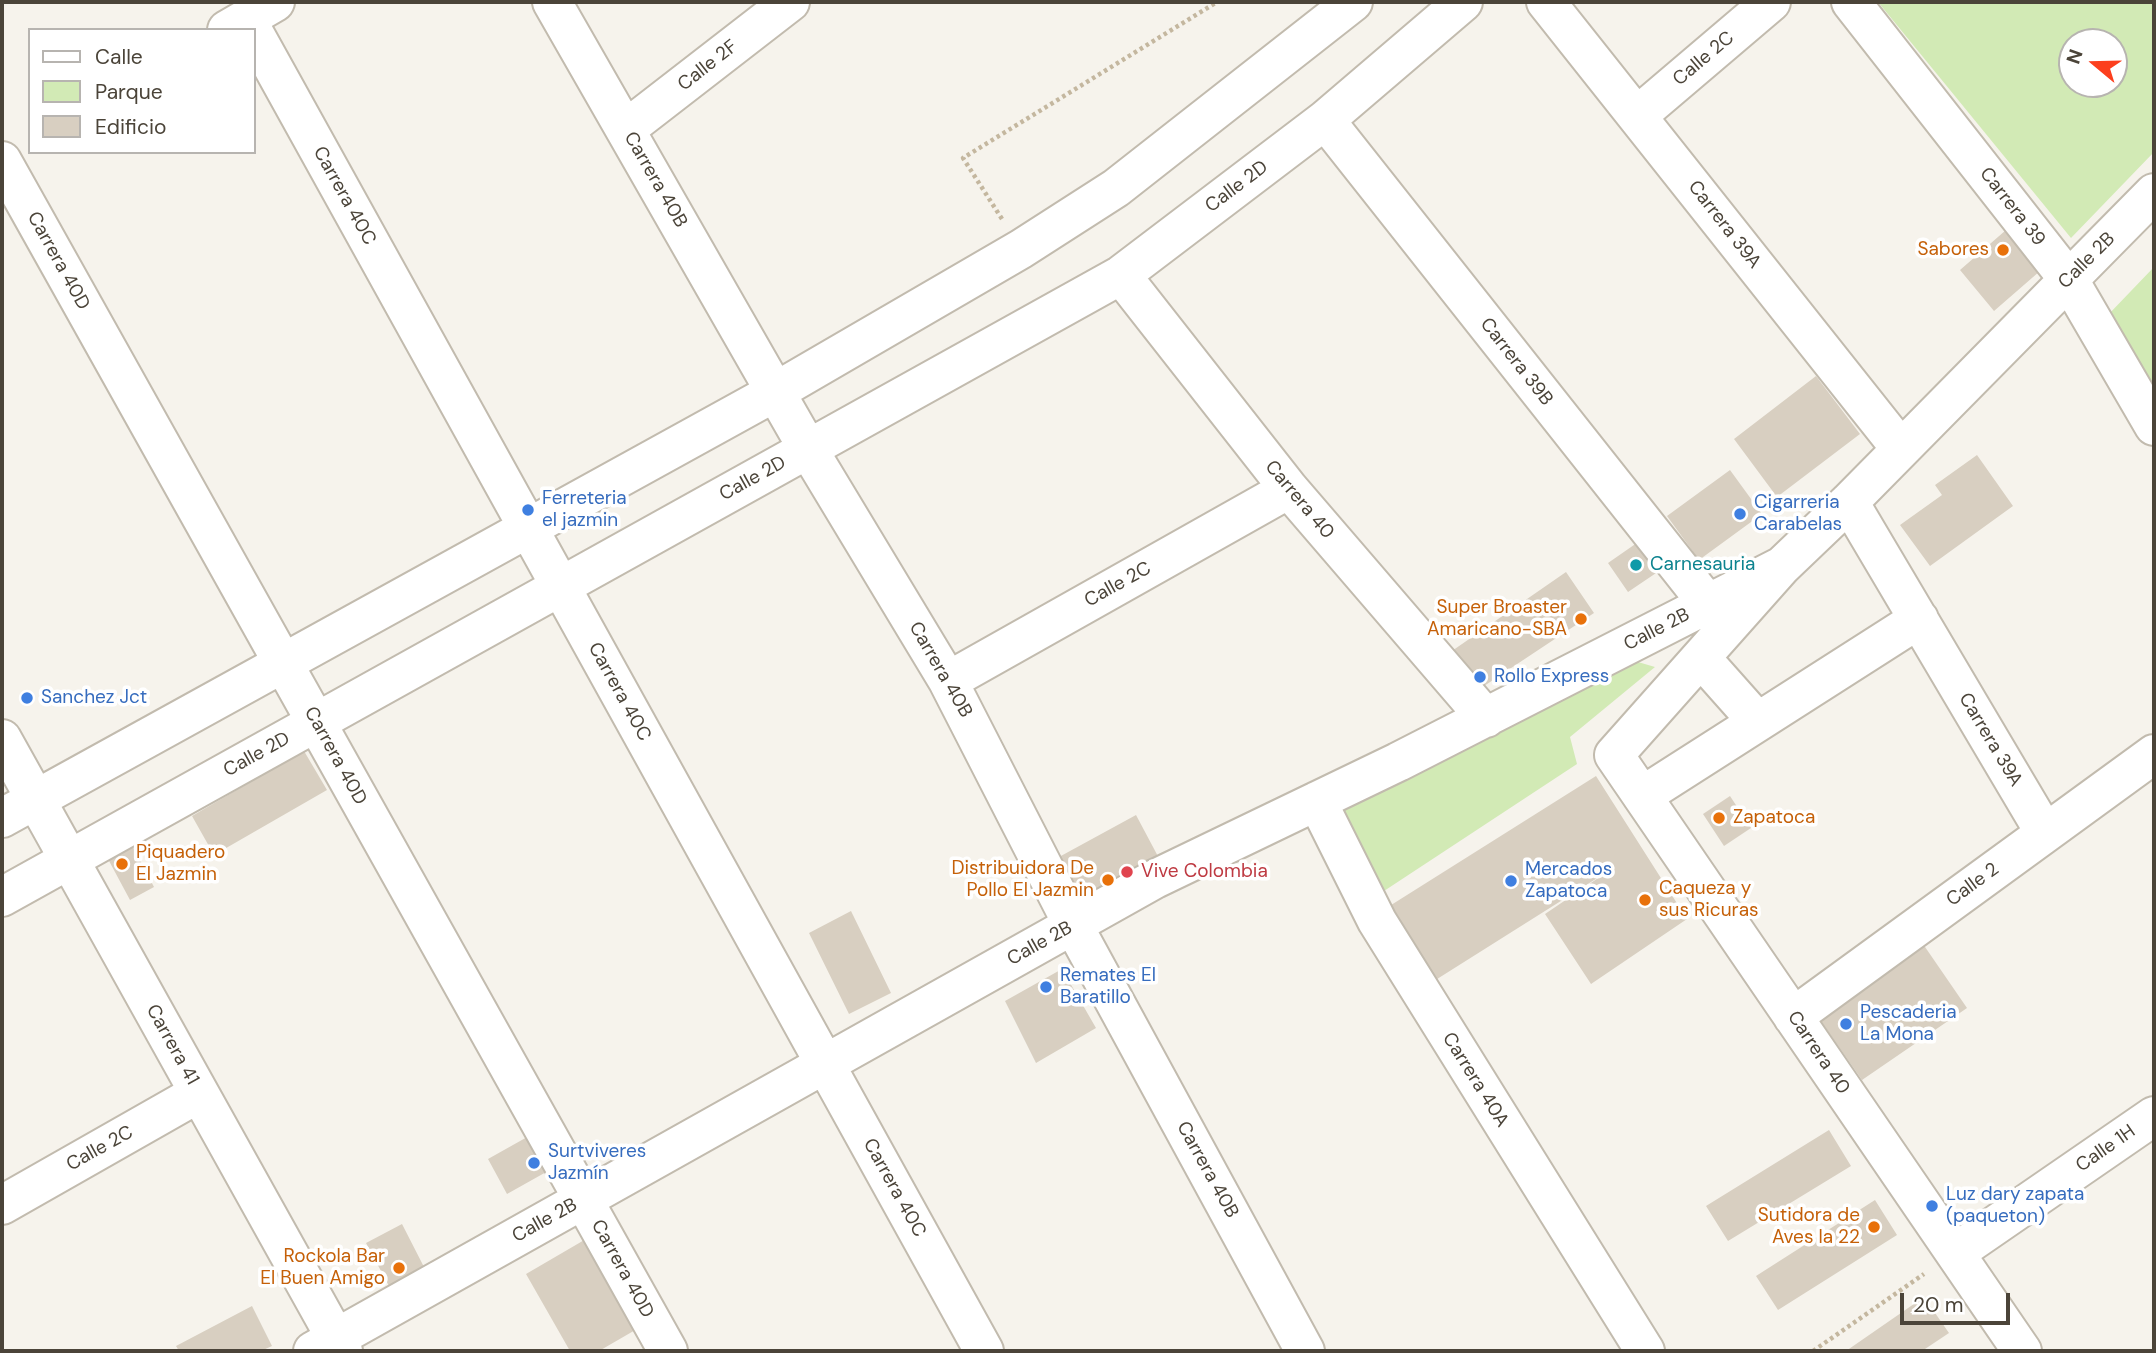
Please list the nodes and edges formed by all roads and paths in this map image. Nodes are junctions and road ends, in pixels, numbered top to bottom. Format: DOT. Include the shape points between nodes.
graph roads {
  1 [pos="552,2"];
  2 [pos="790,2"];
  3 [pos="1217,2"];
  4 [pos="1353,2"];
  5 [pos="1463,2"];
  6 [pos="1546,2"];
  7 [pos="1772,2"];
  8 [pos="1850,2"];
  9 [pos="256,32"];
  10 [pos="1637,116"];
  11 [pos="1325,120"];
  12 [pos="625,129"];
  13 [pos="28,144"];
  14 [pos="2,160"];
  15 [pos="2154,193"];
  16 [pos="1021,249"];
  17 [pos="1121,275"];
  18 [pos="2069,280"];
  19 [pos="775,391"];
  20 [pos="2154,426"];
  21 [pos="808,449"];
  22 [pos="1901,449"];
  23 [pos="1289,489"];
  24 [pos="1849,502"];
  25 [pos="528,528"];
  26 [pos="1782,566"];
  27 [pos="560,586"];
  28 [pos="1708,604"];
  29 [pos="1919,619"];
  30 [pos="1700,659"];
  31 [pos="283,663"];
  32 [pos="948,681"];
  33 [pos="1486,718"];
  34 [pos="1757,721"];
  35 [pos="316,722"];
  36 [pos="2,739"];
  37 [pos="2154,754"];
  38 [pos="1614,755"];
  39 [pos="1642,796"];
  40 [pos="36,800"];
  41 [pos="1317,801"];
  42 [pos="2,818"];
  43 [pos="2045,833"];
  44 [pos="69,860"];
  45 [pos="2,897"];
  46 [pos="1073,925"];
  47 [pos="1793,1017"];
  48 [pos="825,1064"];
  49 [pos="199,1093"];
  50 [pos="2154,1116"];
  51 [pos="583,1200"];
  52 [pos="2,1205"];
  53 [pos="1955,1253"];
  54 [pos="331,1347"];
  55 [pos="668,1351"];
  56 [pos="984,1351"];
  57 [pos="1305,1351"];
  58 [pos="1645,1351"];
  59 [pos="1813,1351"];
  60 [pos="2022,1351"];
  1 -- 12 [label="street, Carrera 40B"];
  2 -- 12 [label="street, Calle 2F"];
  3 -- 16 [label="path" via="962,158"];
  4 -- 16 [label="street" via="1116,188"];
  5 -- 11 [label="street, Calle 2D"];
  6 -- 10 [label="street, Carrera 39A"];
  7 -- 10 [label="street, Calle 2C"];
  8 -- 18 [label="street, Carrera 39"];
  9 -- 25 [label="street, Carrera 40C"];
  10 -- 22 [label="street, Carrera 39A"];
  11 -- 17 [label="street, Calle 2D"];
  11 -- 28 [label="street, Carrera 39B"];
  12 -- 19 [label="street, Carrera 40B"];
  13 -- 14 [label="street"];
  14 -- 31 [label="street, Carrera 40D"];
  15 -- 18 [label="street, Calle 2B"];
  16 -- 19 [label="street"];
  17 -- 21 [label="street, Calle 2D"];
  17 -- 23 [label="street, Carrera 40"];
  18 -- 20 [label="street, Carrera 39"];
  18 -- 22 [label="street, Calle 2B"];
  19 -- 21 [label="street, Carrera 40B"];
  19 -- 25 [label="street"];
  21 -- 27 [label="street, Calle 2D"];
  21 -- 32 [label="street, Carrera 40B"];
  22 -- 24 [label="street, Calle 2B"];
  23 -- 32 [label="street, Calle 2C"];
  23 -- 33 [label="street, Carrera 40"];
  24 -- 26 [label="street, Calle 2B"];
  24 -- 29 [label="street, Carrera 39A"];
  25 -- 27 [label="street, Carrera 40C"];
  25 -- 31 [label="street"];
  26 -- 28 [label="street, Calle 2B"];
  26 -- 30 [label="street, Calle 2B"];
  27 -- 35 [label="street, Calle 2D"];
  27 -- 48 [label="street, Carrera 40C"];
  28 -- 33 [label="street, Calle 2B"];
  29 -- 34 [label="street"];
  29 -- 43 [label="street, Carrera 39A"];
  30 -- 34 [label="street"];
  30 -- 38 [label="street, Calle 2B"];
  31 -- 35 [label="street, Carrera 40D"];
  31 -- 40 [label="street"];
  32 -- 46 [label="street, Carrera 40B"];
  33 -- 41 [label="street, Calle 2B"];
  34 -- 39 [label="street"];
  35 -- 44 [label="street, Calle 2D"];
  35 -- 51 [label="street, Carrera 40D"];
  36 -- 40 [label="street, Carrera 41"];
  37 -- 43 [label="street, Calle 2"];
  38 -- 39 [label="street, Carrera 40"];
  39 -- 47 [label="street, Carrera 40"];
  40 -- 42 [label="street"];
  40 -- 44 [label="street, Carrera 41"];
  41 -- 46 [label="street, Calle 2B" via="1155,879"];
  41 -- 58 [label="street, Carrera 40A" via="1377,921"];
  43 -- 47 [label="street, Calle 2"];
  44 -- 45 [label="street, Calle 2D"];
  44 -- 49 [label="street, Carrera 41"];
  46 -- 48 [label="street, Calle 2B"];
  46 -- 57 [label="street, Carrera 40B"];
  47 -- 53 [label="street, Carrera 40"];
  48 -- 51 [label="street, Calle 2B"];
  48 -- 56 [label="street, Carrera 40C"];
  49 -- 52 [label="street, Calle 2C"];
  49 -- 54 [label="street, Carrera 41"];
  50 -- 53 [label="street, Calle 1H"];
  51 -- 54 [label="street, Calle 2B"];
  51 -- 55 [label="street, Carrera 40D"];
  53 -- 59 [label="path"];
  53 -- 60 [label="street, Carrera 40"];
}
